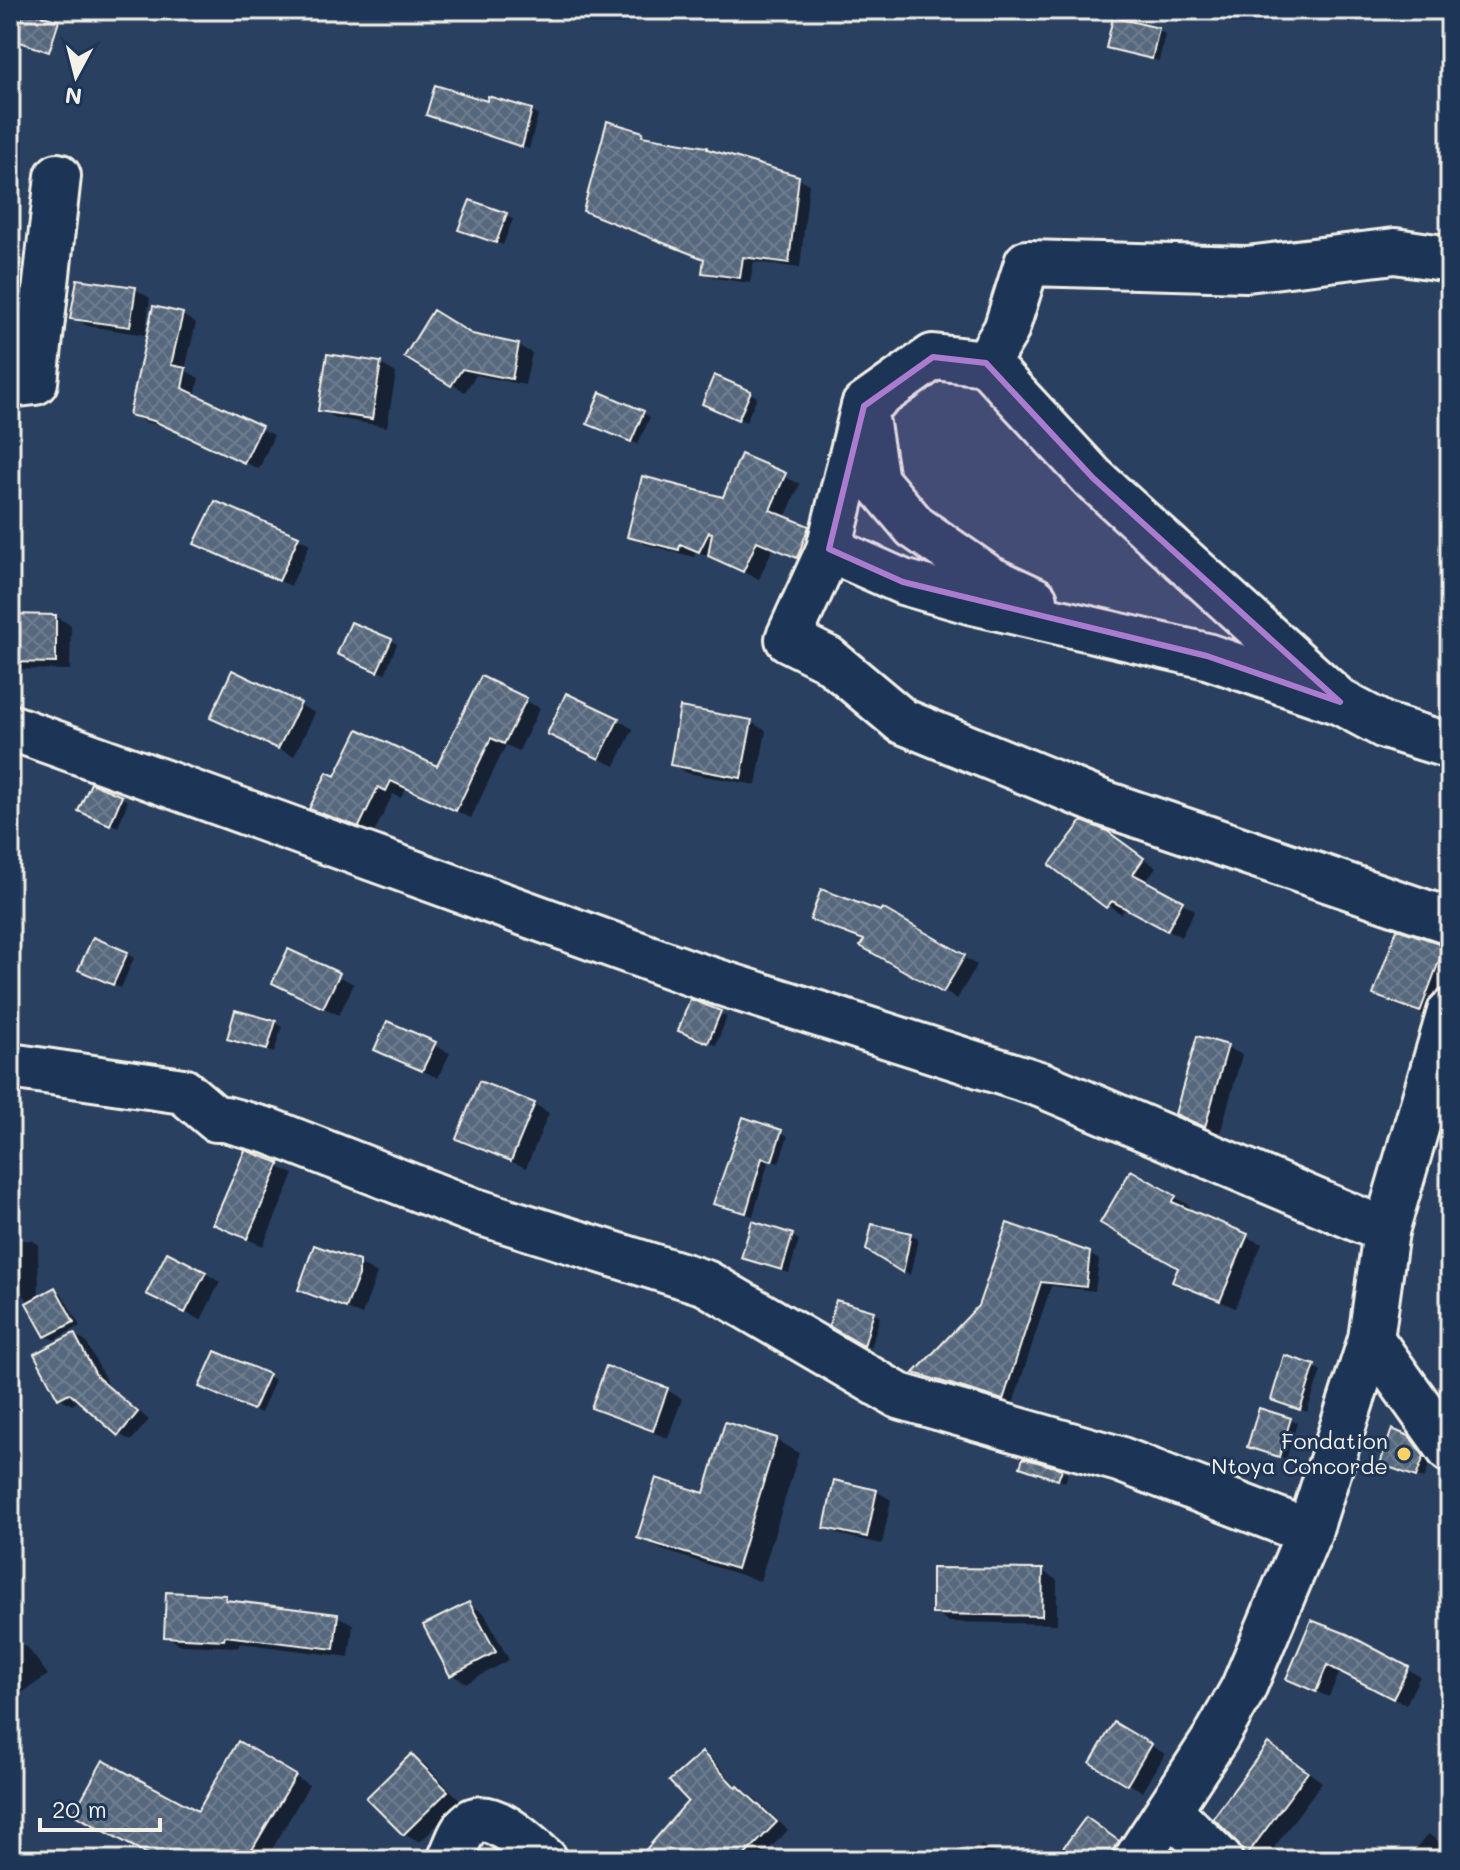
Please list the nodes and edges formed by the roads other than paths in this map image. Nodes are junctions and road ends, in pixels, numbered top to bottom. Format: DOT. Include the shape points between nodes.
graph roads {
  1 [pos="58,176"];
  2 [pos="1450,259"];
  3 [pos="986,363"];
  4 [pos="10,385"];
  5 [pos="864,406"];
  6 [pos="829,549"];
  7 [pos="1110,633"];
  8 [pos="1340,702"];
  9 [pos="10,727"];
  10 [pos="1450,746"];
  11 [pos="1450,921"];
  12 [pos="1450,1012"];
  13 [pos="10,1066"];
  14 [pos="1386,1231"];
  15 [pos="1371,1339"];
  16 [pos="1450,1450"];
  17 [pos="1309,1532"];
  18 [pos="1169,1810"];
  19 [pos="450,1860"];
  20 [pos="545,1860"];
  21 [pos="1136,1860"];
  22 [pos="1220,1860"];
  1 -- 4 [label="street" via="35,382"];
  2 -- 3 [label="street" via="1395,251 1247,269 1027,263 1006,330"];
  3 -- 5 [label="street" via="933,357"];
  3 -- 8 [label="street" via="1093,478"];
  5 -- 6 [label="street"];
  5 -- 7 [label="street" via="876,481 915,527 990,579"];
  6 -- 7 [label="street" via="917,586"];
  6 -- 11 [label="street" via="788,639 828,659 902,721 1103,803"];
  7 -- 8 [label="street" via="1207,656"];
  8 -- 10 [label="street" via="1385,726"];
  9 -- 14 [label="street" via="693,974 1042,1085"];
  12 -- 14 [label="street"];
  13 -- 17 [label="street" via="183,1091 216,1119 269,1131 472,1210 706,1283 899,1396 1119,1459"];
  14 -- 15 [label="street"];
  15 -- 16 [label="street"];
  15 -- 17 [label="street"];
  17 -- 18 [label="street" via="1243,1689"];
  18 -- 21 [label="street"];
  18 -- 22 [label="street"];
  19 -- 20 [label="street" via="463,1831 485,1819 505,1827"];
}
